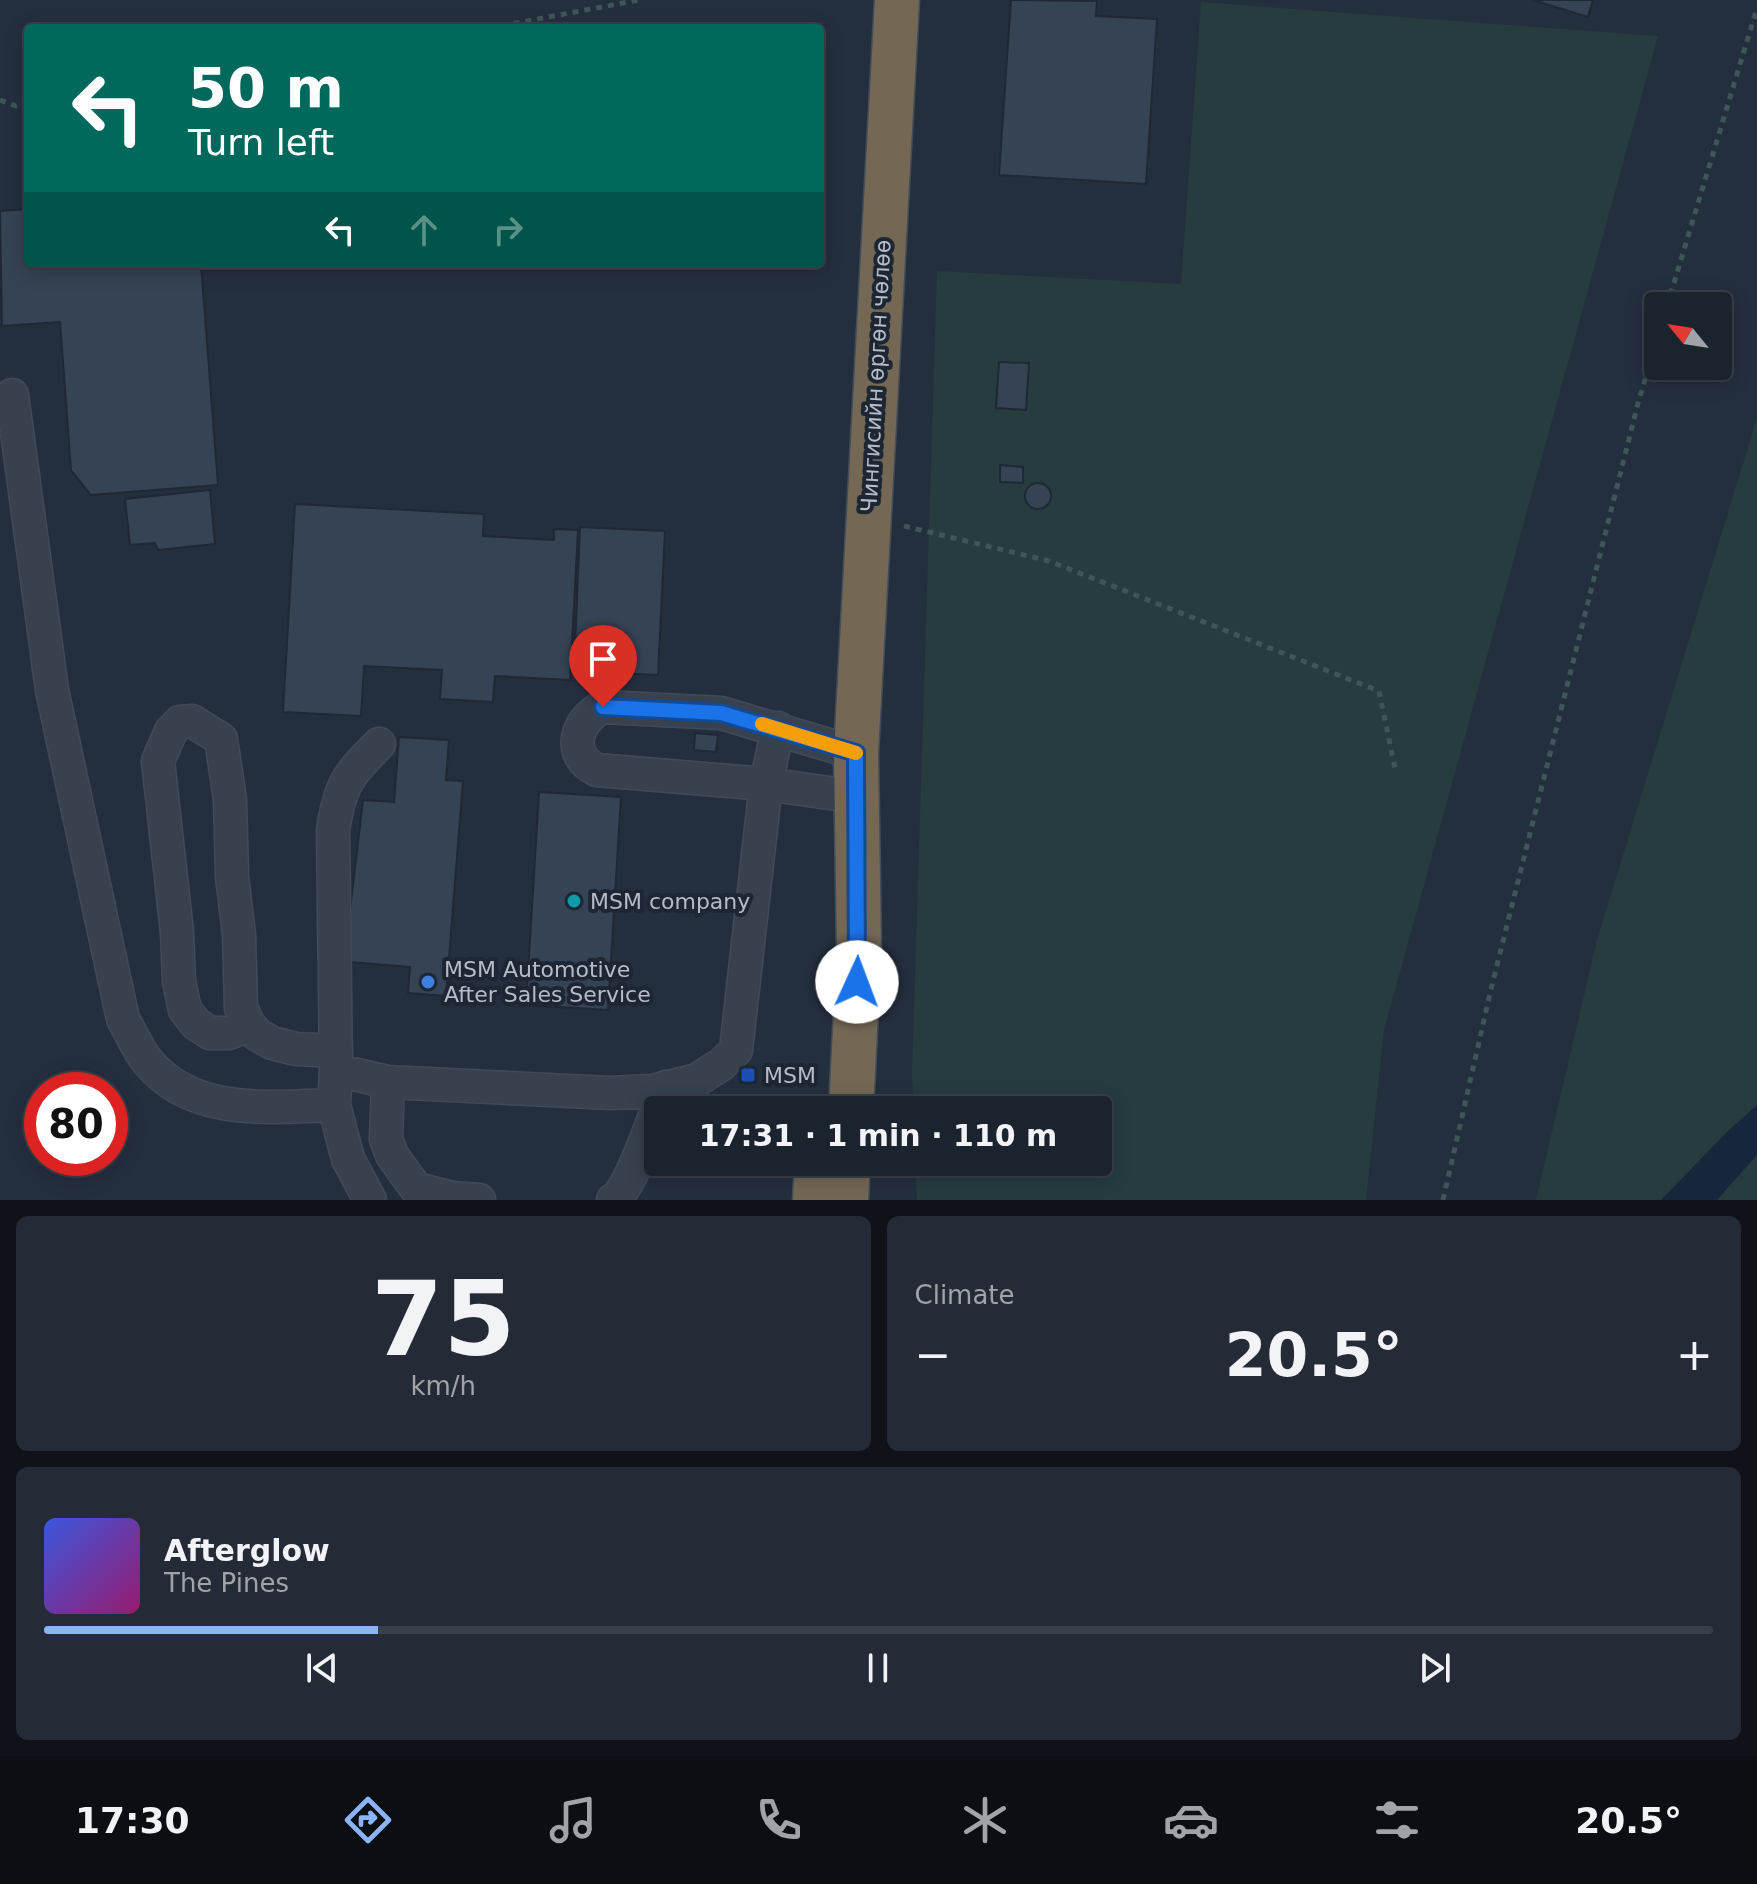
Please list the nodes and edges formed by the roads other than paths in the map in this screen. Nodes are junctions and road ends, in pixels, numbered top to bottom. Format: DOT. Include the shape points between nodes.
graph roads {
  1 [pos="897,0"];
  2 [pos="12,395"];
  3 [pos="778,728"];
  4 [pos="379,744"];
  5 [pos="856,753"];
  6 [pos="766,784"];
  7 [pos="850,796"];
  8 [pos="859,951"];
  9 [pos="249,1025"];
  10 [pos="336,1061"];
  11 [pos="388,1082"];
  12 [pos="666,1087"];
  13 [pos="821,1096"];
  14 [pos="852,1096"];
  15 [pos="859,1096"];
  16 [pos="334,1105"];
  17 [pos="816,1176"];
  18 [pos="847,1176"];
  19 [pos="859,1176"];
  20 [pos="370,1200"];
  21 [pos="479,1200"];
  22 [pos="613,1200"];
  23 [pos="815,1200"];
  24 [pos="846,1200"];
  25 [pos="859,1200"];
  1 -- 5 [label="highway, Чингисийн өргөн чөлөө"];
  2 -- 16 [label="lane" via="52,690 123,1019 146,1061 166,1080 200,1098 260,1107"];
  3 -- 5 [label="lane"];
  3 -- 6 [label="lane"];
  3 -- 6 [label="lane" via="721,713 603,707 583,722 577,752 583,764 597,770"];
  4 -- 10 [label="lane" via="353,770 339,794 333,830"];
  5 -- 7 [label="highway, Чингисийн өргөн чөлөө"];
  5 -- 8 [label="highway, Чингисийн өргөн чөлөө"];
  6 -- 7 [label="lane"];
  6 -- 12 [label="lane" via="736,1050 697,1080"];
  7 -- 13 [label="highway, Чингисийн өргөн чөлөө" via="830,954"];
  8 -- 14 [label="highway, Чингисийн өргөн чөлөө"];
  8 -- 15 [label="highway"];
  9 -- 9 [label="lane" via="210,1033 185,1010 158,761 180,722 192,721 221,739 230,800 241,1008"];
  9 -- 10 [label="lane" via="272,1043"];
  10 -- 11 [label="lane"];
  10 -- 16 [label="lane"];
  11 -- 12 [label="lane" via="610,1093"];
  11 -- 21 [label="lane" via="386,1139 409,1179 417,1189"];
  12 -- 22 [label="lane" via="631,1175"];
  16 -- 20 [label="lane" via="348,1159"];
  17 -- 23 [label="highway"];
  18 -- 24 [label="highway"];
  19 -- 25 [label="highway"];
}
